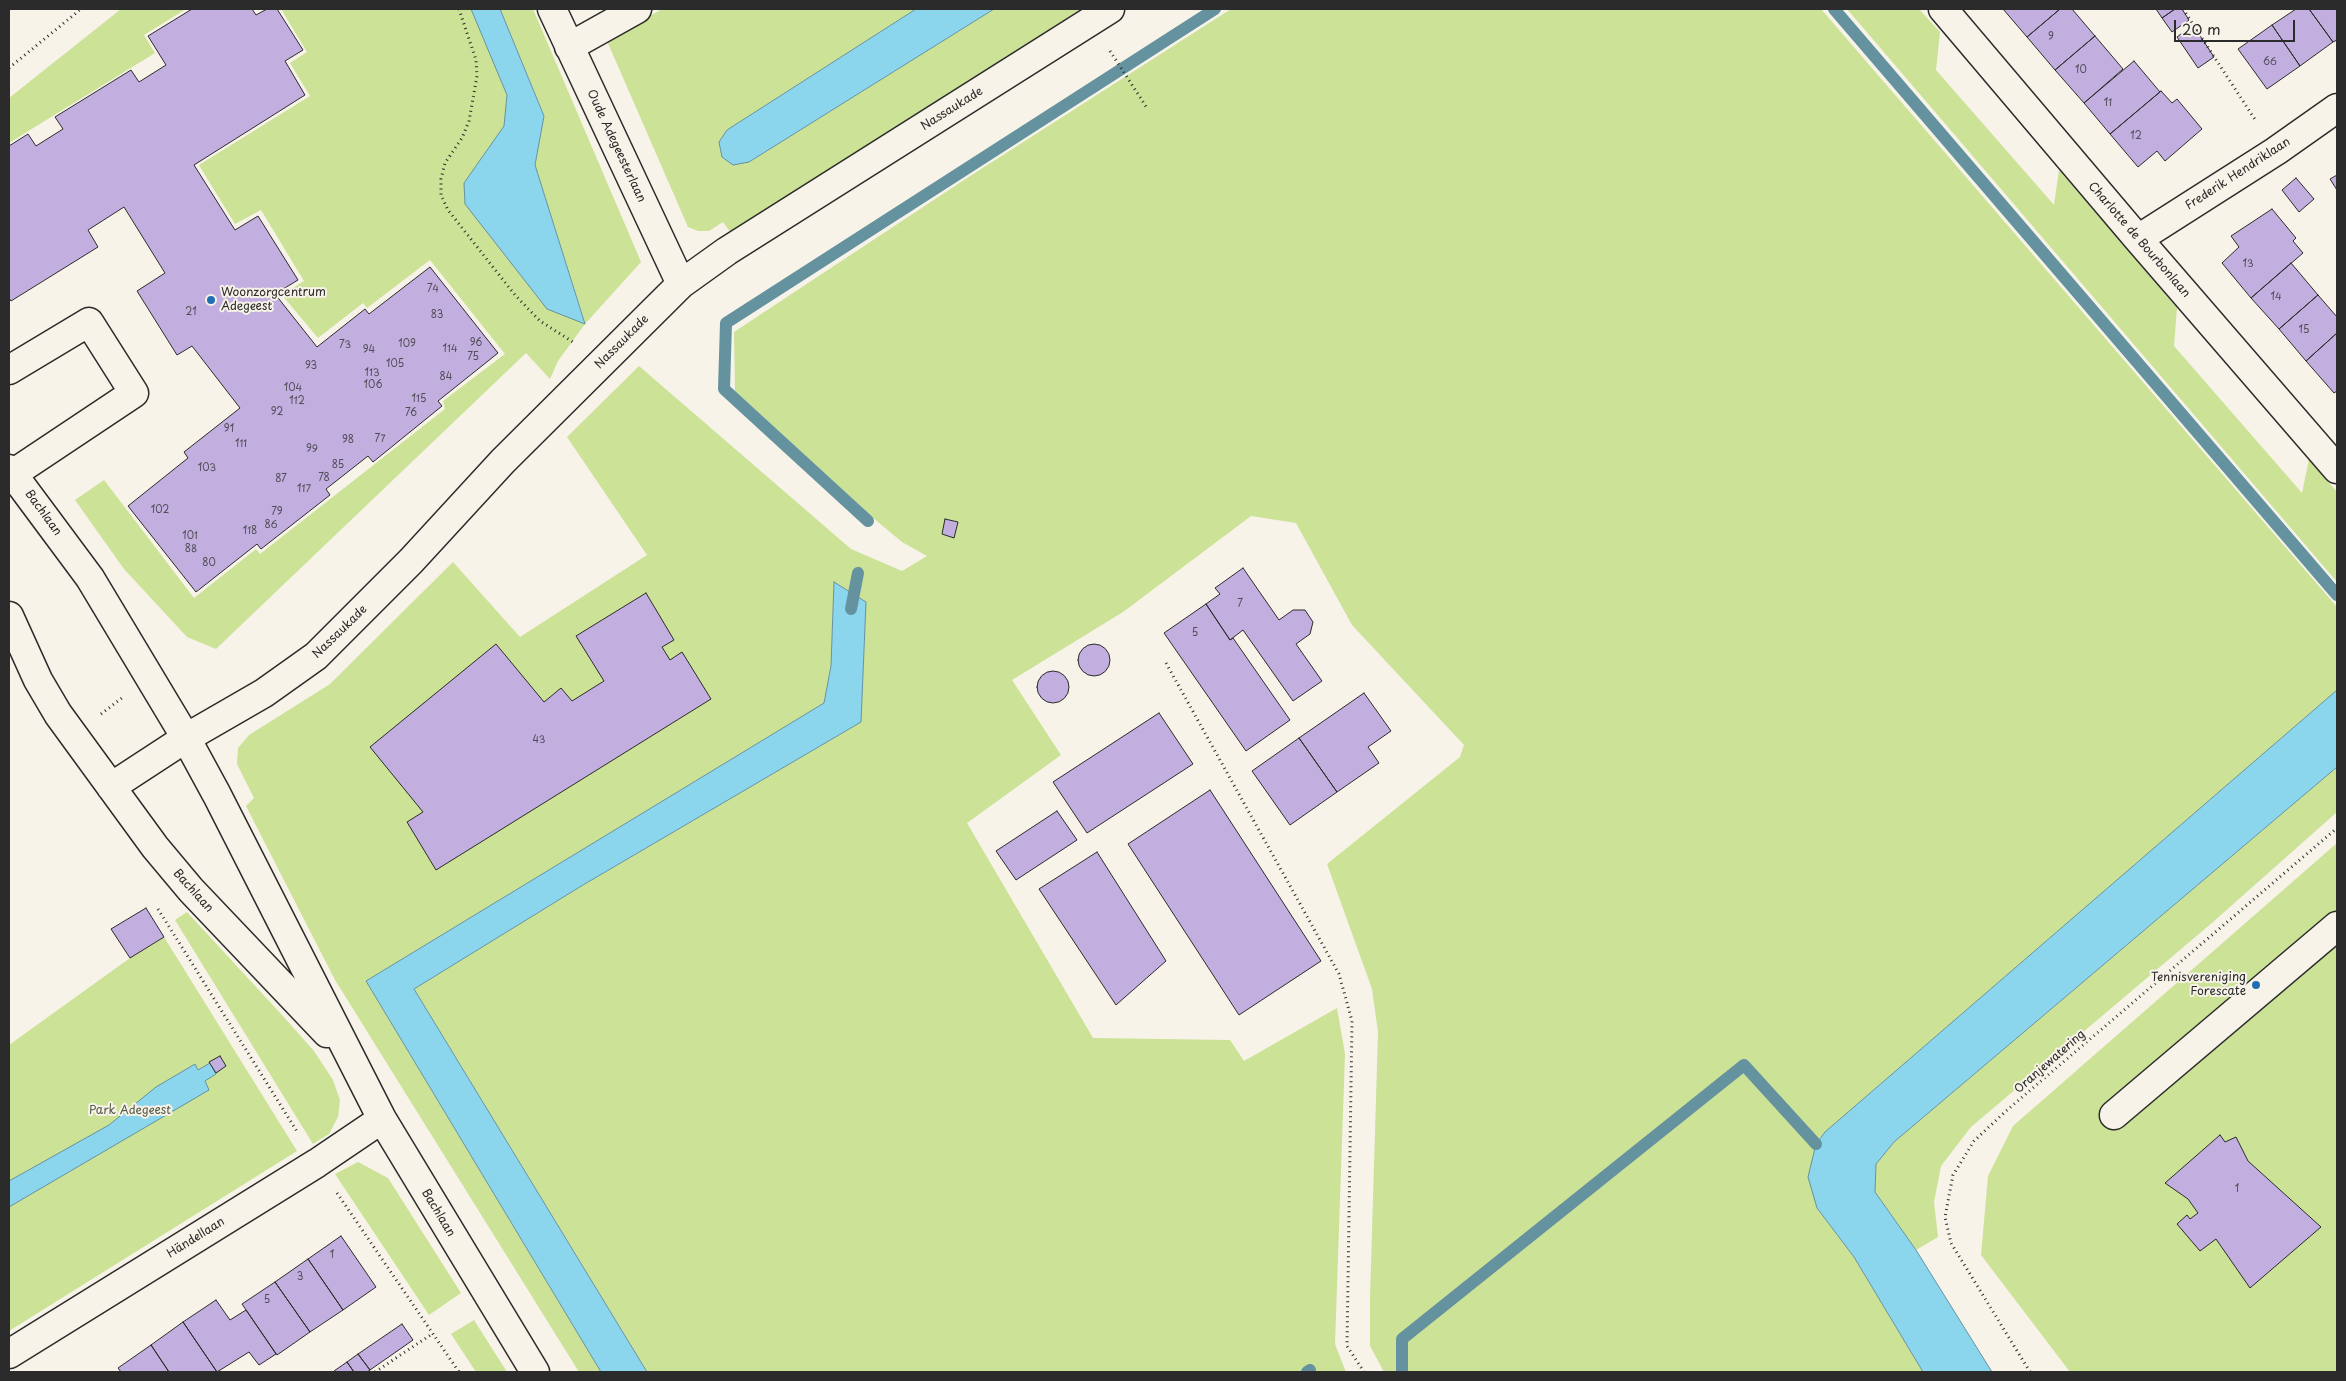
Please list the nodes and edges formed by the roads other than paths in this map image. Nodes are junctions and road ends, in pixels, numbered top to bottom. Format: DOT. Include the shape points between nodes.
graph roads {
  1 [pos="552,9"];
  2 [pos="637,9"];
  3 [pos="1110,9"];
  4 [pos="1942,9"];
  5 [pos="570,47"];
  6 [pos="2337,108"];
  7 [pos="2138,239"];
  8 [pos="681,284"];
  9 [pos="9,370"];
  10 [pos="2337,469"];
  11 [pos="11,471"];
  12 [pos="9,616"];
  13 [pos="186,738"];
  14 [pos="110,787"];
  15 [pos="2337,926"];
  16 [pos="346,1052"];
  17 [pos="2114,1115"];
  18 [pos="382,1119"];
  19 [pos="9,1354"];
  20 [pos="535,1372"];
  1 -- 5 [label="street, Oude Adegeesterlaan"];
  2 -- 5 [label="street"];
  3 -- 8 [label="street, Nassaukade" via="735,246"];
  4 -- 7 [label="street, Charlotte de Bourbonlaan"];
  5 -- 8 [label="street, Oude Adegeesterlaan"];
  6 -- 7 [label="street, Frederik Hendriklaan"];
  7 -- 10 [label="street, Charlotte de Bourbonlaan"];
  8 -- 13 [label="street, Nassaukade" via="503,461 411,561 316,656 264,693"];
  9 -- 11 [label="street" via="89,322 134,393"];
  11 -- 13 [label="street, Bachlaan" via="90,578"];
  12 -- 14 [label="street, Bachlaan" via="38,680 58,714"];
  13 -- 14 [label="street"];
  13 -- 16 [label="street, Bachlaan" via="218,795"];
  14 -- 16 [label="street, Bachlaan" via="154,847 191,890"];
  15 -- 17 [label="street"];
  16 -- 18 [label="street, Bachlaan"];
  18 -- 19 [label="street, Händellaan" via="317,1163"];
  18 -- 20 [label="street, Bachlaan"];
}
